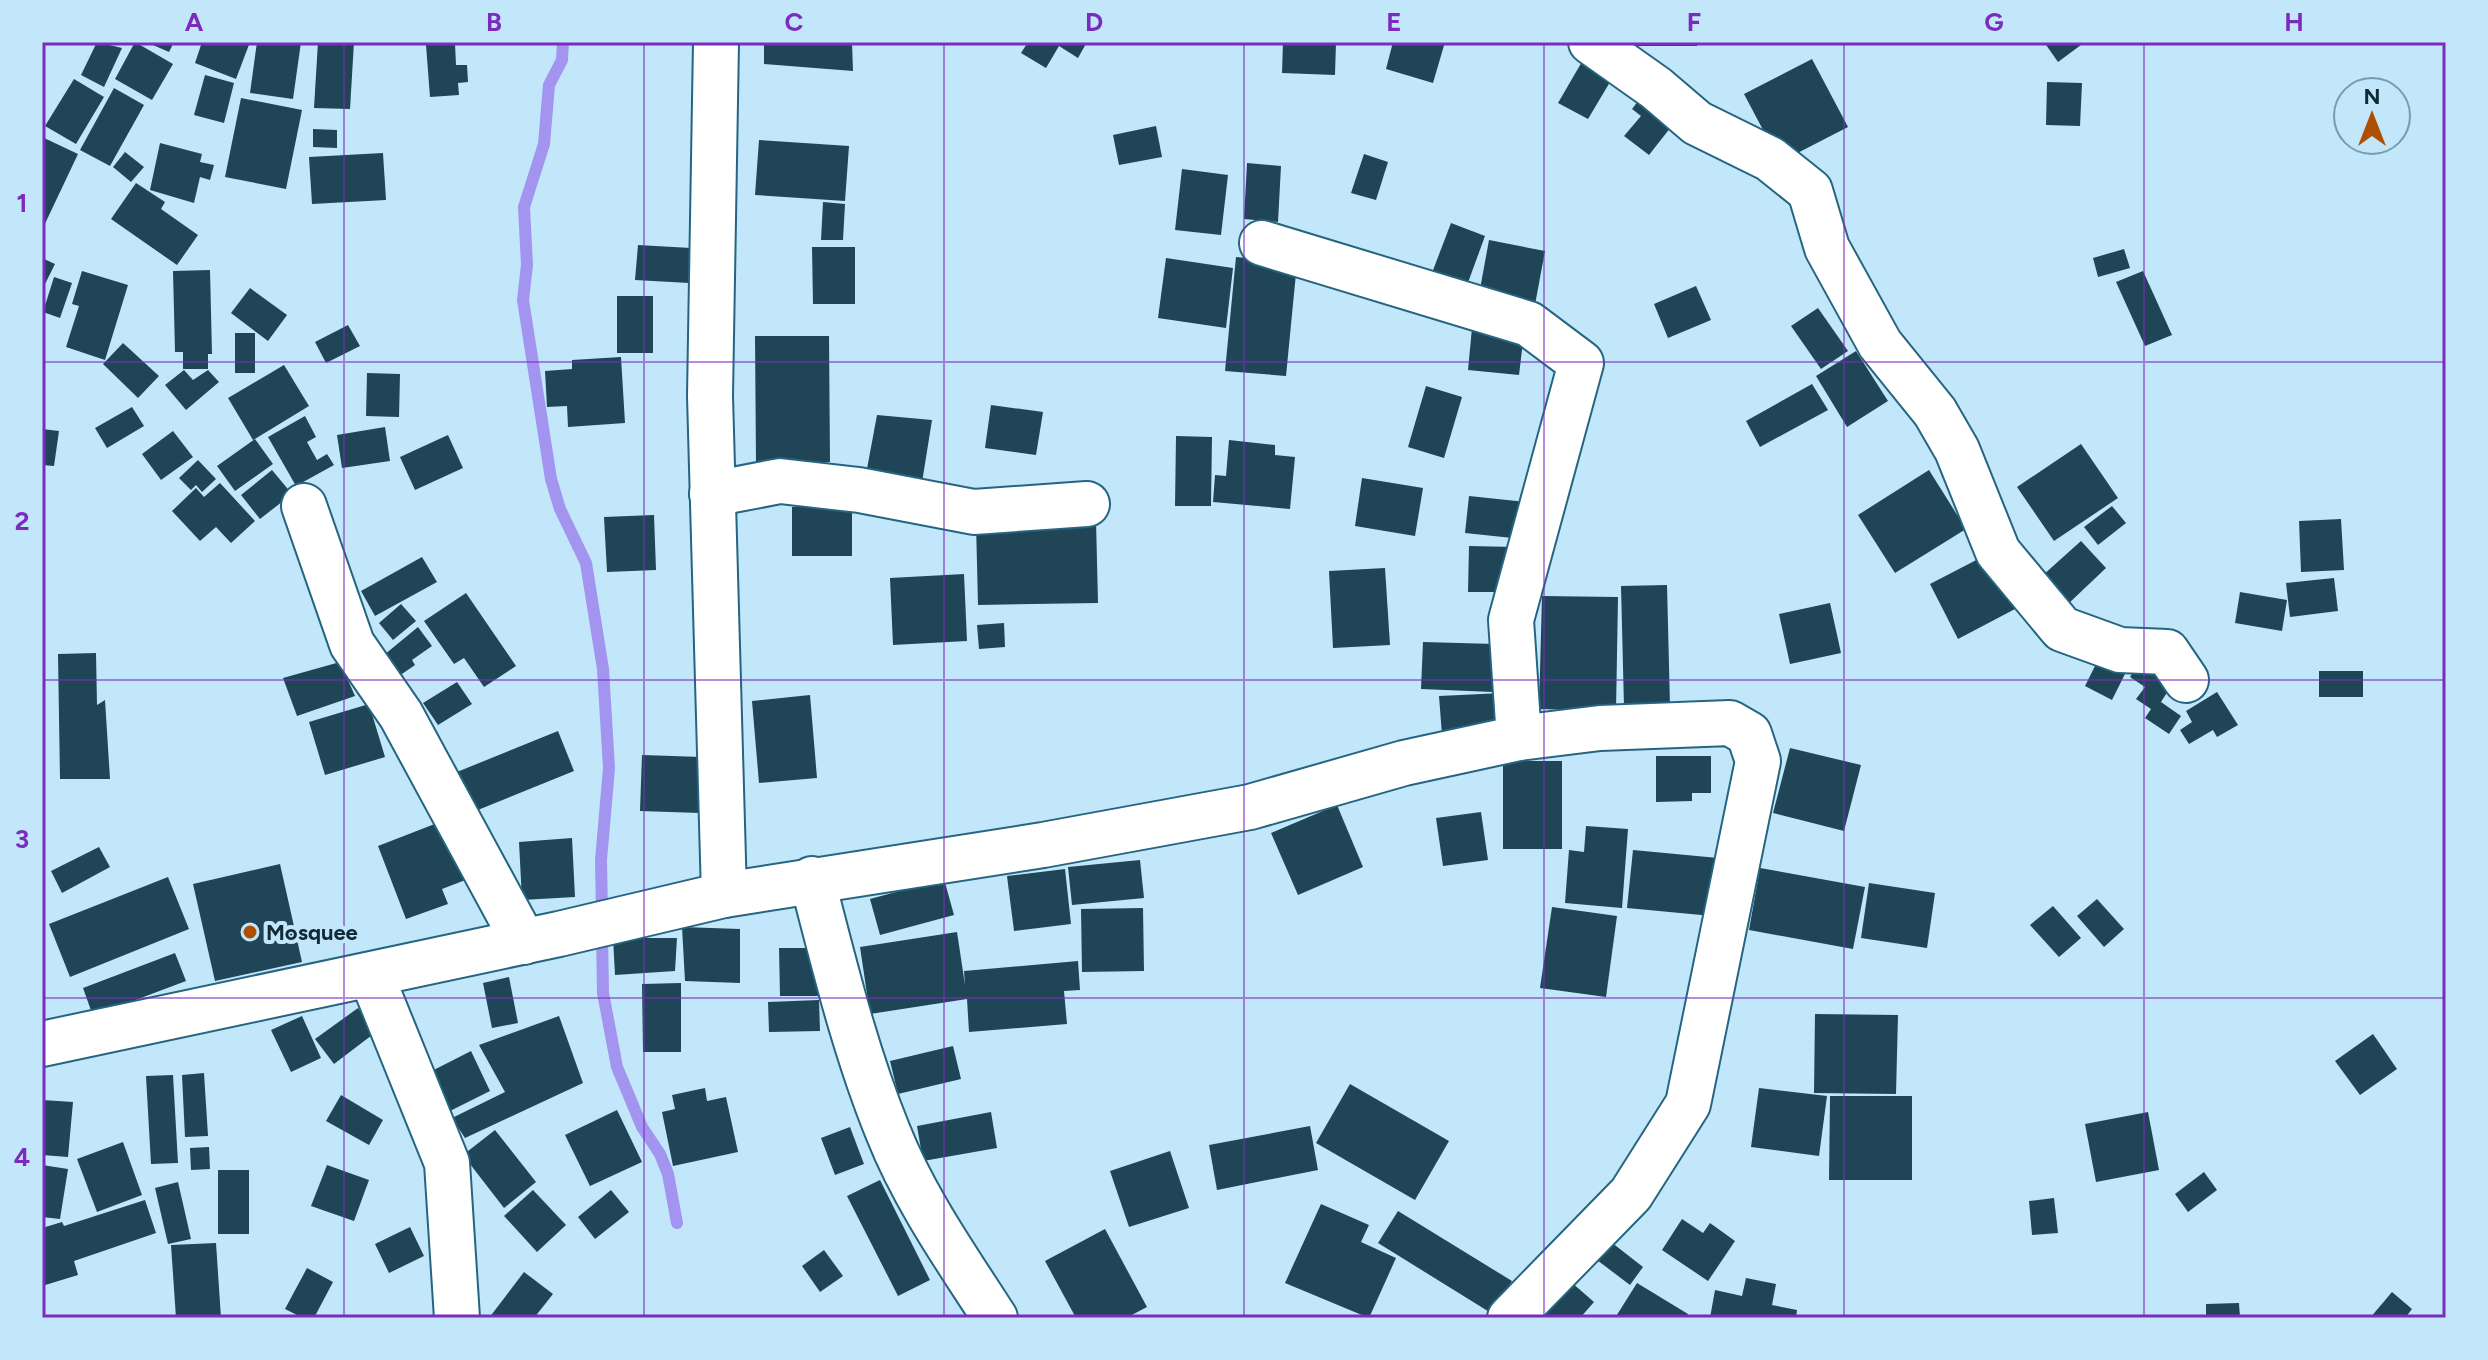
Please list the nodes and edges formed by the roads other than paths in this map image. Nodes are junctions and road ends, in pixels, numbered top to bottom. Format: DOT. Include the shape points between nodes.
graph roads {
  1 [pos="716,42"];
  2 [pos="1591,42"];
  3 [pos="1262,243"];
  4 [pos="712,494"];
  5 [pos="1087,504"];
  6 [pos="304,506"];
  7 [pos="2186,680"];
  8 [pos="1519,738"];
  9 [pos="812,879"];
  10 [pos="724,895"];
  11 [pos="541,938"];
  12 [pos="371,975"];
  13 [pos="42,1044"];
  14 [pos="457,1318"];
  15 [pos="995,1318"];
  16 [pos="1510,1318"];
  1 -- 4 [label="street"];
  2 -- 7 [label="street" via="1697,123 1770,159 1810,191 1827,248 1880,344 1935,412 1957,450 1998,552 2062,629 2120,650 2167,652"];
  3 -- 8 [label="street" via="1529,324 1581,363 1511,620"];
  4 -- 5 [label="street" via="780,481 974,512"];
  4 -- 10 [label="street"];
  6 -- 11 [label="street" via="352,644"];
  8 -- 9 [label="street" via="1404,763 1250,807"];
  8 -- 16 [label="street" via="1600,728 1730,723 1749,734 1758,761 1688,1104 1631,1194"];
  9 -- 10 [label="street"];
  9 -- 15 [label="street" via="888,1133 944,1239"];
  10 -- 11 [label="street"];
  11 -- 12 [label="street"];
  12 -- 13 [label="street"];
  12 -- 14 [label="street" via="447,1163"];
}
